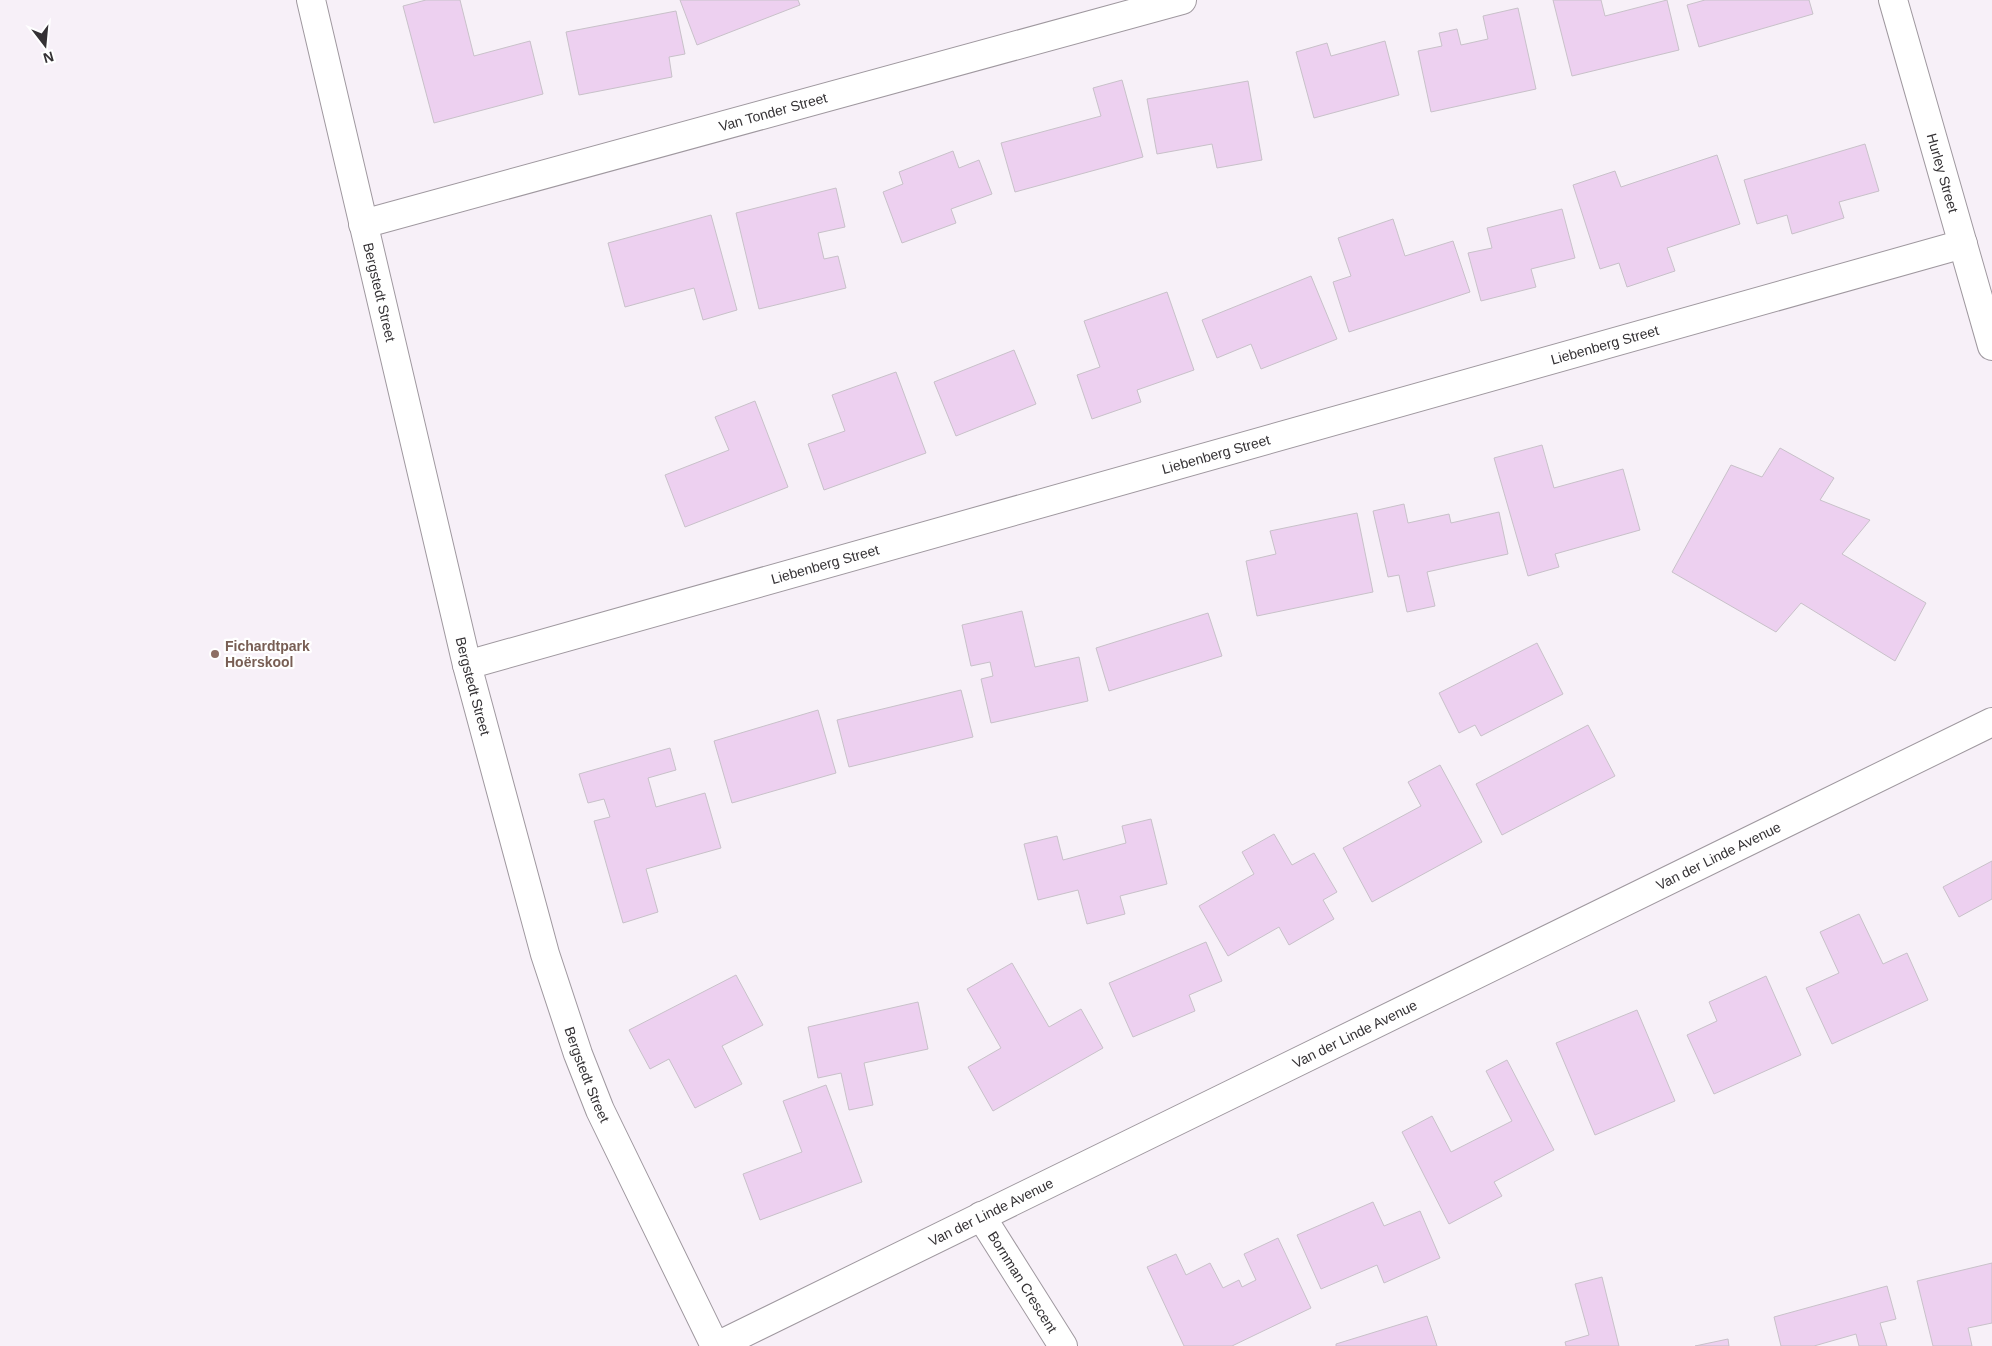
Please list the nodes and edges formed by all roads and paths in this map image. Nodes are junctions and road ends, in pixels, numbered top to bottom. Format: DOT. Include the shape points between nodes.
graph roads {
  1 [pos="311,0"];
  2 [pos="1182,0"];
  3 [pos="1893,0"];
  4 [pos="364,224"];
  5 [pos="1963,244"];
  6 [pos="1992,346"];
  7 [pos="467,665"];
  8 [pos="1992,722"];
  9 [pos="982,1216"];
  10 [pos="716,1346"];
  11 [pos="1063,1346"];
  1 -- 4 [label="street, Bergstedt Street"];
  2 -- 4 [label="street, Van Tonder Street"];
  3 -- 5 [label="street, Hurley Street"];
  4 -- 7 [label="street, Bergstedt Street"];
  5 -- 6 [label="street, Hurley Street"];
  5 -- 7 [label="street, Liebenberg Street"];
  7 -- 10 [label="street, Bergstedt Street" via="545,954 578,1054 600,1110"];
  8 -- 9 [label="street, Van der Linde Avenue"];
  9 -- 10 [label="street, Van der Linde Avenue"];
  9 -- 11 [label="street, Bornman Crescent"];
}
